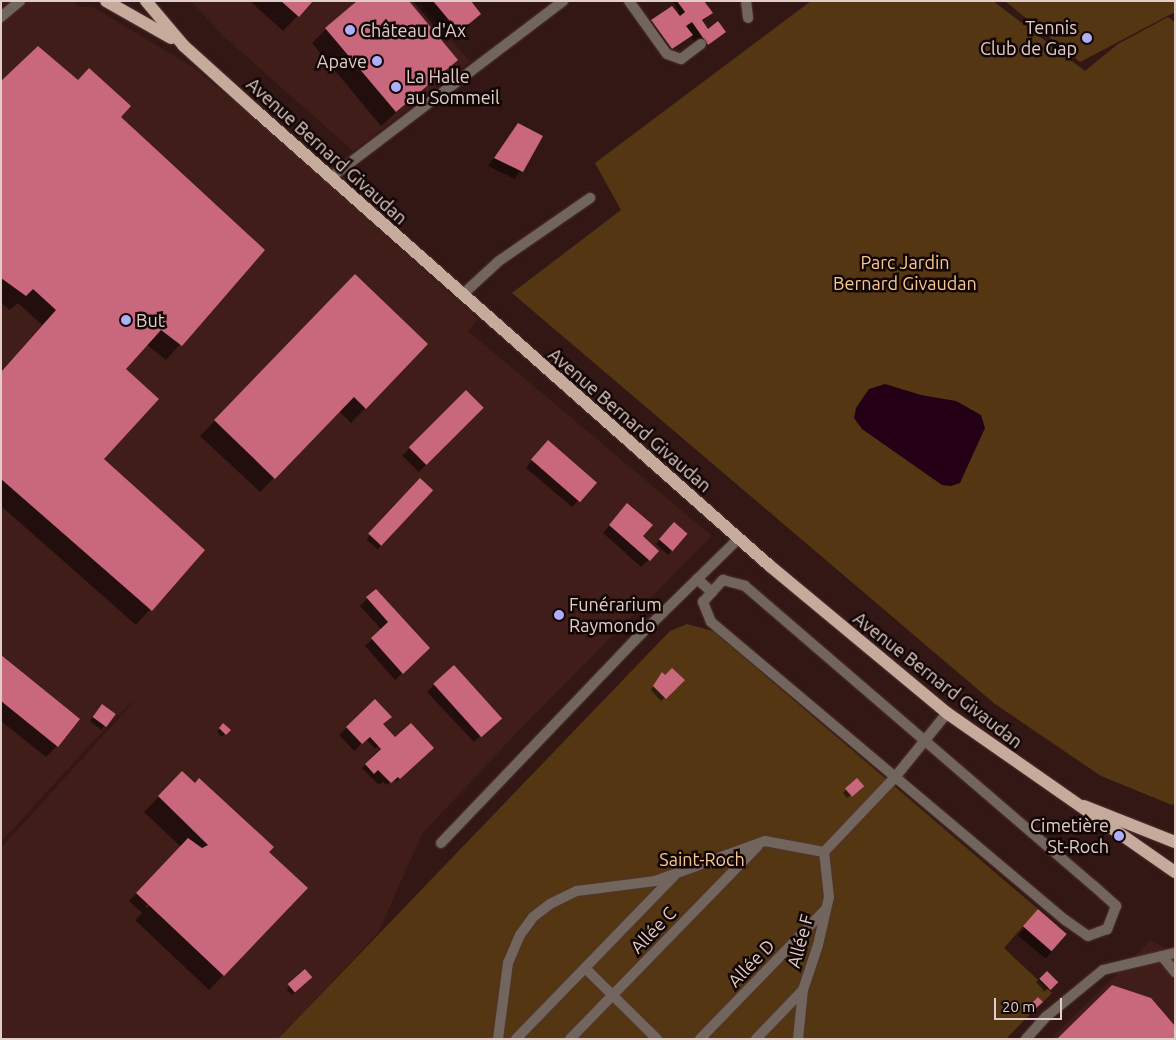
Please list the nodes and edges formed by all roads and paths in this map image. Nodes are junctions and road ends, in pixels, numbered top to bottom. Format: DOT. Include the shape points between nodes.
graph roads {
  1 [pos="20,1"];
  2 [pos="106,1"];
  3 [pos="146,1"];
  4 [pos="563,1"];
  5 [pos="629,1"];
  6 [pos="746,1"];
  7 [pos="1,17"];
  8 [pos="748,18"];
  9 [pos="702,44"];
  10 [pos="184,46"];
  11 [pos="330,178"];
  12 [pos="590,198"];
  13 [pos="462,295"];
  14 [pos="738,538"];
  15 [pos="697,579"];
  16 [pos="712,592"];
  17 [pos="947,713"];
  18 [pos="927,740"];
  19 [pos="896,776"];
  20 [pos="1069,800"];
  21 [pos="1175,842"];
  22 [pos="441,843"];
  23 [pos="760,843"];
  24 [pos="824,852"];
  25 [pos="1175,872"];
  26 [pos="676,873"];
  27 [pos="826,909"];
  28 [pos="1175,953"];
  29 [pos="1162,956"];
  30 [pos="584,968"];
  31 [pos="1175,972"];
  32 [pos="803,990"];
  33 [pos="613,995"];
  34 [pos="498,1039"];
  35 [pos="516,1039"];
  36 [pos="570,1039"];
  37 [pos="657,1039"];
  38 [pos="700,1039"];
  39 [pos="756,1039"];
  40 [pos="798,1039"];
  41 [pos="1026,1039"];
  1 -- 7 [label="street"];
  2 -- 10 [label="main road"];
  3 -- 10 [label="main road"];
  4 -- 11 [label="street"];
  5 -- 9 [label="street" via="667,54 681,59"];
  6 -- 8 [label="street"];
  10 -- 11 [label="main road, Avenue Bernard Givaudan"];
  11 -- 13 [label="main road, Avenue Bernard Givaudan"];
  12 -- 13 [label="street" via="499,262"];
  13 -- 14 [label="main road, Avenue Bernard Givaudan"];
  14 -- 15 [label="street"];
  14 -- 17 [label="main road, Avenue Bernard Givaudan"];
  15 -- 16 [label="street"];
  15 -- 22 [label="street"];
  16 -- 18 [label="street" via="723,580 745,586"];
  16 -- 19 [label="street" via="703,602 711,622"];
  17 -- 18 [label="street"];
  17 -- 20 [label="main road, Avenue Bernard Givaudan"];
  18 -- 19 [label="street"];
  18 -- 19 [label="street" via="1116,906 1107,929 1088,936 1065,920"];
  19 -- 24 [label="street"];
  20 -- 21 [label="main road"];
  20 -- 25 [label="main road"];
  23 -- 24 [label="street" via="765,841"];
  23 -- 26 [label="street"];
  23 -- 33 [label="street, Allée C"];
  24 -- 27 [label="street, Allée F"];
  26 -- 30 [label="street"];
  26 -- 34 [label="street" via="655,881 577,891 550,904 533,917 508,962"];
  27 -- 32 [label="street, Allée F"];
  27 -- 38 [label="street, Allée D"];
  28 -- 29 [label="street"];
  29 -- 31 [label="street"];
  29 -- 41 [label="street" via="1103,970 1047,1016"];
  30 -- 33 [label="street"];
  30 -- 35 [label="street"];
  32 -- 39 [label="street"];
  32 -- 40 [label="street, Allée F"];
  33 -- 36 [label="street, Allée C"];
  33 -- 37 [label="street"];
}
